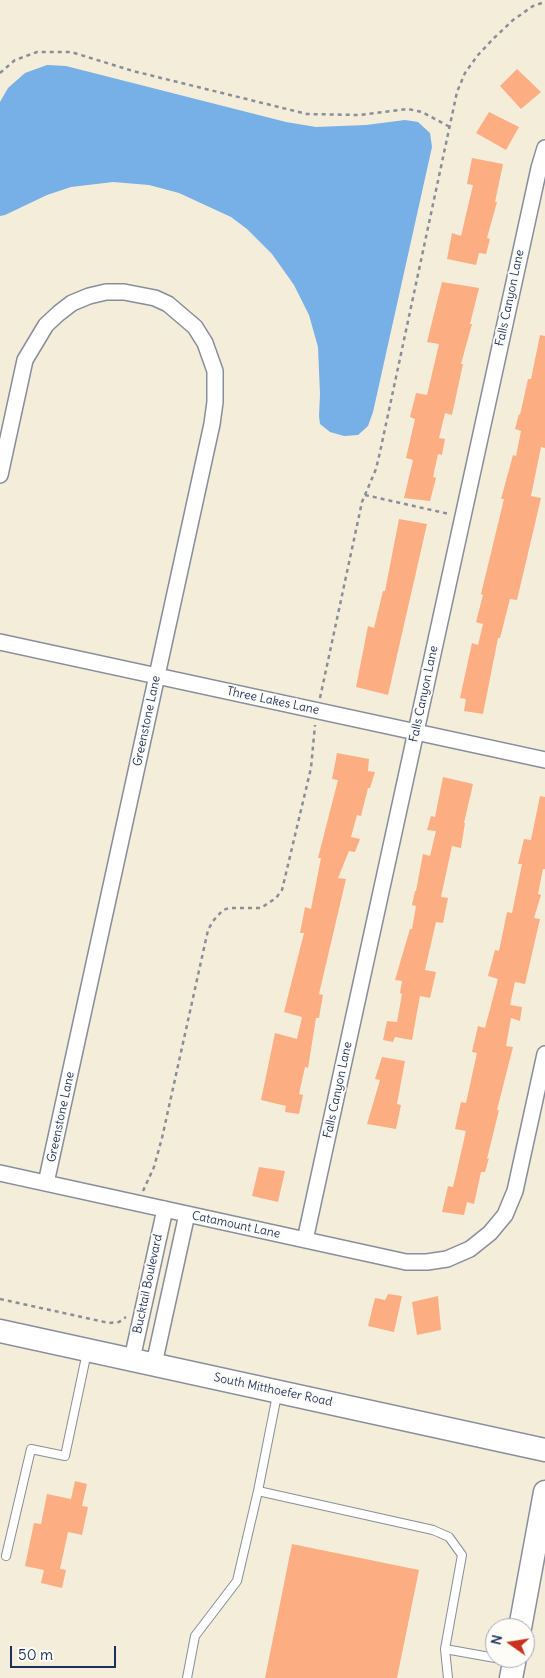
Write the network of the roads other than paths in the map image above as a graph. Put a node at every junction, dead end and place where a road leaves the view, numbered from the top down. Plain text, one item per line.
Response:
1 (545, 148) edge
2 (0, 475) edge
3 (0, 642) edge
4 (157, 676) junction
5 (416, 731) junction
6 (545, 760) edge
7 (545, 1054) edge
8 (0, 1173) edge
9 (46, 1183) junction
10 (164, 1209) junction
11 (187, 1214) junction
12 (305, 1240) junction
13 (0, 1331) edge
14 (87, 1350) junction
15 (132, 1359) junction
16 (154, 1364) junction
17 (278, 1391) junction
18 (545, 1450) edge
19 (258, 1491) junction
20 (545, 1492) edge
21 (6, 1556) dead end
22 (522, 1618) edge
23 (445, 1649) junction
24 (485, 1659) edge
25 (187, 1678) edge
26 (448, 1678) edge

1 - 5 street, Falls Canyon Lane
2 - 4 street, Greenstone Lane
3 - 4 street, Three Lakes Lane
4 - 5 street, Three Lakes Lane
4 - 9 street, Greenstone Lane
5 - 6 street, Three Lakes Lane
5 - 12 street, Falls Canyon Lane
7 - 12 street, Catamount Lane
8 - 9 street, Catamount Lane
9 - 10 street, Catamount Lane
10 - 11 street, Catamount Lane
10 - 15 street, Bucktail Boulevard
11 - 12 street, Catamount Lane
11 - 16 street, Bucktail Boulevard
13 - 14 main road, South Mitthoefer Road
14 - 15 main road, South Mitthoefer Road
14 - 21 lane
15 - 16 main road, South Mitthoefer Road
16 - 17 main road, South Mitthoefer Road
17 - 18 main road, South Mitthoefer Road
17 - 19 lane
19 - 23 lane
19 - 25 lane
20 - 22 main road
23 - 24 lane
23 - 26 lane

